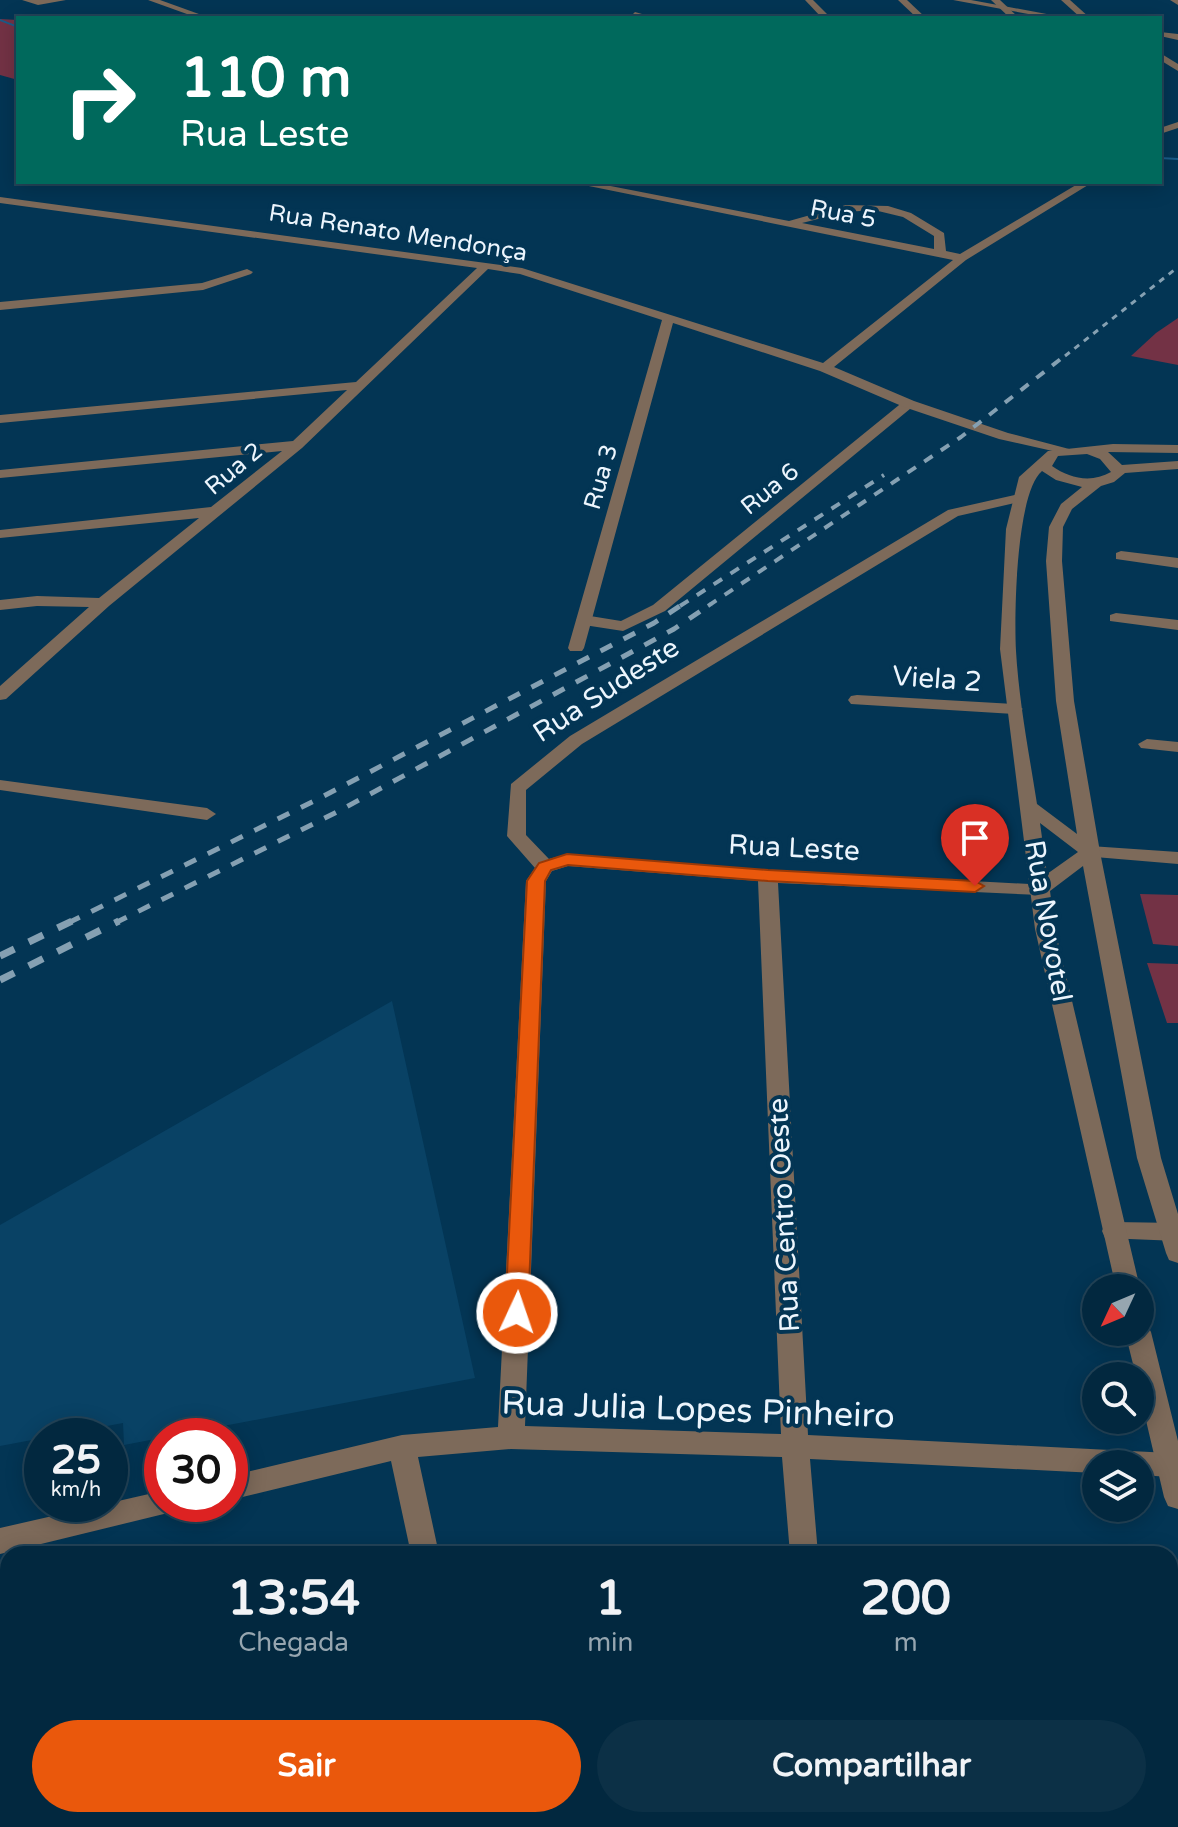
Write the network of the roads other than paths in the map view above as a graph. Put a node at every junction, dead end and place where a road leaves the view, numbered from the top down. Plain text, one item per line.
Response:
1 (26, 0) edge
2 (62, 0) edge
3 (152, 0) edge
4 (809, 0) edge
5 (902, 0) edge
6 (957, 0) edge
7 (995, 0) edge
8 (1065, 0) edge
9 (1002, 8) junction
10 (200, 16) edge
11 (825, 16) edge
12 (920, 16) edge
13 (1012, 16) edge
14 (1052, 16) edge
15 (1084, 16) edge
16 (584, 184) edge
17 (1085, 184) edge
18 (0, 200) edge
19 (790, 224) junction
20 (940, 253) junction
21 (962, 258) junction
22 (486, 265) junction
23 (247, 272) dead end
24 (0, 306) edge
25 (669, 317) junction
26 (825, 368) junction
27 (362, 385) junction
28 (909, 404) junction
29 (0, 419) edge
30 (1004, 436) junction
31 (297, 445) junction
32 (1178, 449) edge
33 (1066, 450) junction
34 (1087, 450) junction
35 (1046, 459) junction
36 (1178, 465) edge
37 (1119, 469) junction
38 (0, 474) edge
39 (1097, 482) junction
40 (1019, 498) junction
41 (219, 511) junction
42 (0, 534) edge
43 (1121, 556) dead end
44 (1178, 563) edge
45 (103, 603) junction
46 (0, 605) edge
47 (1116, 618) dead end
48 (584, 620) junction
49 (1178, 625) edge
50 (576, 648) dead end
51 (19, 677) junction
52 (0, 679) edge
53 (0, 695) edge
54 (857, 700) dead end
55 (1014, 709) junction
56 (1147, 744) dead end
57 (1178, 747) edge
58 (0, 785) edge
59 (1028, 806) junction
60 (207, 814) dead end
61 (1090, 852) junction
62 (1178, 858) edge
63 (545, 867) junction
64 (768, 876) junction
65 (1040, 889) junction
66 (1114, 1231) junction
67 (1176, 1239) edge
68 (1125, 1274) edge
69 (1141, 1346) edge
70 (511, 1437) junction
71 (795, 1446) junction
72 (402, 1447) junction
73 (1170, 1465) junction
74 (248, 1484) edge
75 (1178, 1497) edge
76 (144, 1507) edge
77 (0, 1541) edge
78 (423, 1546) edge
79 (803, 1546) edge

1 - 2 street
3 - 10 street
4 - 11 street
5 - 12 street
6 - 9 street
7 - 9 street
8 - 15 street
9 - 13 street
9 - 14 street
16 - 19 street, Rua 5
17 - 21 street
18 - 22 street, Rua Renato Mendonça
19 - 20 street, Rua 5
19 - 20 street
20 - 21 street, Rua 5
21 - 26 street
22 - 25 street, Rua Renato Mendonça
22 - 27 street, Rua 2
23 - 24 street
25 - 26 street, Rua Renato Mendonça
25 - 48 street, Rua 3
26 - 28 street, Rua Renato Mendonça
27 - 29 street
27 - 31 street, Rua 2
28 - 30 street, Rua Renato Mendonça
28 - 48 street, Rua 6
30 - 33 street, Rua Renato Mendonça
30 - 35 street, Rua Renato Mendonça
31 - 38 street
31 - 41 street, Rua 2
32 - 34 street
33 - 34 street
33 - 35 street
34 - 37 street
35 - 39 street, Rua Renato Mendonça
35 - 40 street, Rua Novotel
36 - 37 street
37 - 39 street, Rua Novotel
39 - 61 street, Rua Novotel
40 - 55 street, Rua Novotel
40 - 63 street, Rua Sudeste
41 - 42 street
41 - 45 street, Rua 2
43 - 44 street
45 - 46 street
45 - 51 street, Rua 2
47 - 49 street
48 - 50 street, Rua 3
51 - 52 street
51 - 53 street, Rua 2
54 - 55 street, Viela 2
55 - 59 street, Rua Novotel
56 - 57 street
58 - 60 street
59 - 61 street
59 - 65 street, Rua Novotel
61 - 62 street
61 - 65 street
61 - 67 street, Rua Novotel
63 - 64 street, Rua Leste
63 - 70 street
64 - 65 street, Rua Leste
64 - 71 street, Rua Centro Oeste
65 - 66 street, Rua Novotel
66 - 67 street
66 - 68 street, Rua Novotel
69 - 73 street
70 - 71 street, Rua Julia Lopes Pinheiro
70 - 72 street, Rua Julia Lopes Pinheiro
71 - 73 street, Rua Julia Lopes Pinheiro
71 - 79 street, Rua Centro Oeste
72 - 74 street, Rua Julia Lopes Pinheiro
72 - 78 street
73 - 75 street
76 - 77 street

